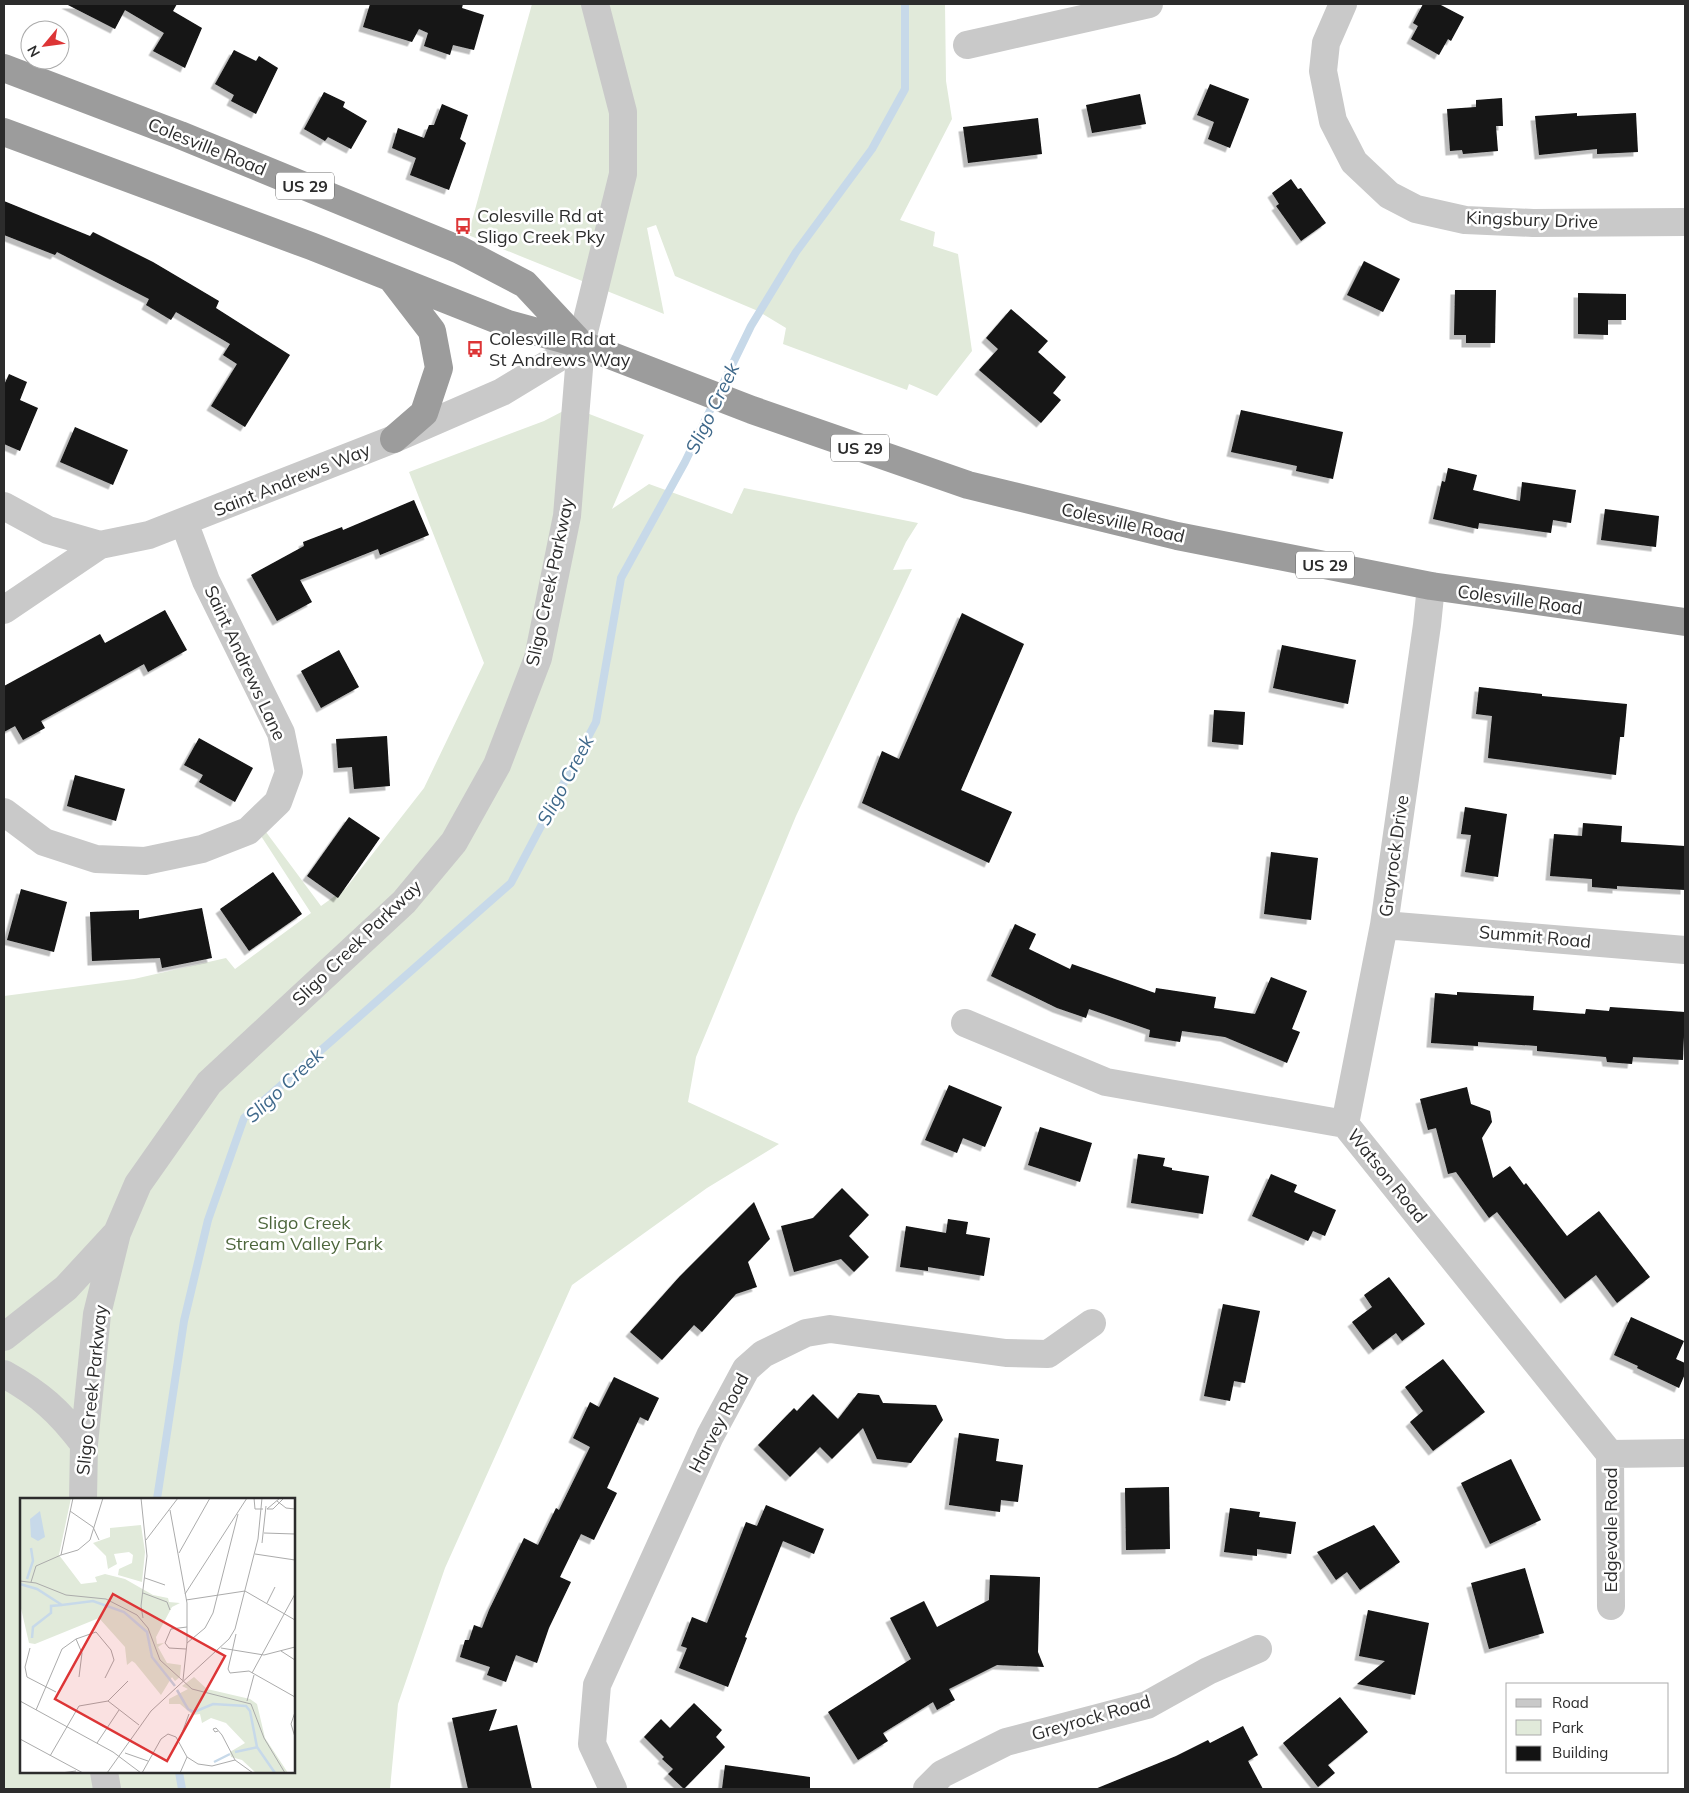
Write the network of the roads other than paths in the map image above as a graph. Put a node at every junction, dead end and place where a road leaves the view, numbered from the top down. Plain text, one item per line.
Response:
1 (595, 4) edge
2 (1149, 4) edge
3 (1343, 4) edge
4 (968, 44) dead end
5 (4, 68) edge
6 (4, 132) edge
7 (1685, 222) edge
8 (391, 278) junction
9 (581, 344) junction
10 (394, 439) junction
11 (4, 506) edge
12 (184, 522) junction
13 (100, 545) junction
14 (1431, 586) junction
15 (4, 610) edge
16 (1685, 622) edge
17 (4, 812) edge
18 (1384, 925) junction
19 (1685, 950) edge
20 (965, 1023) dead end
21 (1345, 1124) junction
22 (117, 1233) junction
23 (1092, 1323) dead end
24 (4, 1337) edge
25 (4, 1374) edge
26 (84, 1444) junction
27 (1685, 1453) edge
28 (1610, 1454) junction
29 (83, 1498) edge
30 (1611, 1606) dead end
31 (1258, 1649) dead end
32 (104, 1773) edge
33 (107, 1789) edge
34 (613, 1789) edge
35 (927, 1789) edge

1 - 9 street, Sligo Creek Parkway
2 - 4 street
3 - 7 street, Kingsbury Drive
5 - 9 highway, Colesville Road / US 29
6 - 8 highway, Colesville Road / US 29
8 - 9 highway, Colesville Road / US 29
8 - 10 highway
9 - 10 street, Saint Andrews Way
9 - 14 highway, Colesville Road / US 29
9 - 22 street, Sligo Creek Parkway
10 - 12 street, Saint Andrews Way
11 - 13 street
12 - 13 street, Saint Andrews Way
12 - 17 street, Saint Andrews Lane
13 - 15 street, Saint Andrews Way
14 - 16 highway, Colesville Road / US 29
14 - 18 street, Grayrock Drive
18 - 19 street, Summit Road
18 - 21 street, Grayrock Drive
20 - 21 street, Watson Road
21 - 28 street, Watson Road
22 - 24 street
22 - 26 street, Sligo Creek Parkway
23 - 34 street, Harvey Road
25 - 26 street
26 - 29 street, Sligo Creek Parkway
27 - 28 street
28 - 30 street, Edgevale Road
31 - 35 street, Greyrock Road
32 - 33 street

